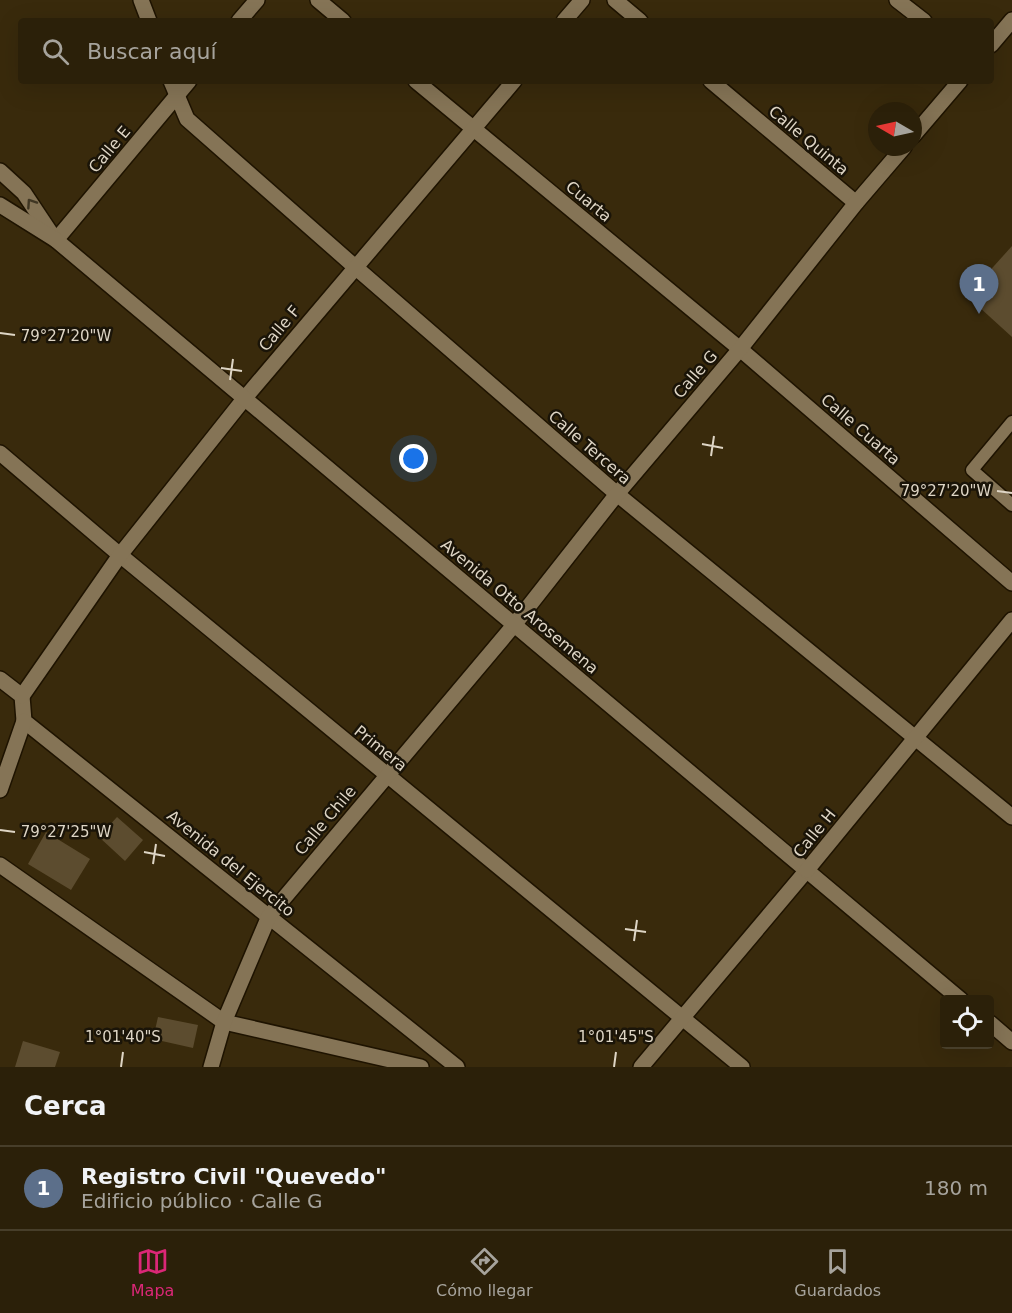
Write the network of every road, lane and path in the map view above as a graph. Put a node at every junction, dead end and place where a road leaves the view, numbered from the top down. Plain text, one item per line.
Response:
1 (141, 0) edge
2 (257, 0) edge
3 (318, 0) edge
4 (582, 0) edge
5 (615, 0) edge
6 (897, 0) edge
7 (148, 18) edge
8 (242, 18) edge
9 (340, 18) edge
10 (567, 18) edge
11 (636, 18) edge
12 (920, 18) edge
13 (1012, 20) edge
14 (994, 41) edge
15 (172, 84) edge
16 (187, 84) edge
17 (420, 84) edge
18 (512, 84) edge
19 (715, 84) edge
20 (957, 84) edge
21 (177, 96) junction
22 (922, 125) edge
23 (474, 129) junction
24 (896, 156) edge
25 (0, 171) edge
26 (856, 203) junction
27 (0, 205) edge
28 (56, 240) junction
29 (354, 266) junction
30 (740, 349) junction
31 (244, 399) junction
32 (1012, 422) edge
33 (0, 453) edge
34 (616, 494) junction
35 (1012, 505) edge
36 (120, 555) junction
37 (1012, 583) edge
38 (1012, 620) edge
39 (514, 625) junction
40 (0, 679) edge
41 (22, 696) junction
42 (24, 721) junction
43 (916, 737) junction
44 (386, 775) junction
45 (0, 790) edge
46 (1012, 817) edge
47 (0, 865) edge
48 (807, 870) junction
49 (269, 916) junction
50 (956, 995) edge
51 (683, 1018) junction
52 (224, 1022) junction
53 (994, 1026) edge
54 (1012, 1042) edge
55 (211, 1067) edge
56 (421, 1067) edge
57 (457, 1067) edge
58 (641, 1067) edge
59 (742, 1067) edge

1 - 7 street
2 - 8 street
3 - 9 street
4 - 10 street
5 - 11 street
6 - 12 street
13 - 14 street
15 - 21 street, Calle Tercera
16 - 21 street, Calle E
17 - 23 street, Cuarta
18 - 23 street, Calle F
19 - 26 street, Calle Quinta
20 - 22 street
21 - 28 street, Calle E
21 - 29 street, Calle Tercera
23 - 29 street, Calle F
23 - 30 street, Cuarta
24 - 26 street, Calle G
28 -> 25 street, Avenida Otto Arosemena
26 - 30 street, Calle G
27 - 28 street, Avenida Otto Arosemena
28 - 31 street, Avenida Otto Arosemena
29 - 31 street, Calle F
29 - 34 street, Calle Tercera
30 - 34 street, Calle G
30 - 37 street, Calle Cuarta
31 - 36 street, Calle F
31 - 39 street, Avenida Otto Arosemena
32 - 35 lane
33 - 36 street, Primera
34 - 39 street, Calle G
34 - 43 street, Calle Tercera
36 - 41 street, Calle F
36 - 44 street, Primera
38 - 43 street, Calle H
39 - 44 street, Calle Chile
39 - 48 street, Avenida Otto Arosemena
40 - 41 street
41 - 42 street
42 - 45 street
42 - 49 street, Avenida del Ejercito
43 - 46 street, Calle Tercera
43 - 48 street, Calle H
44 - 49 street, Calle Chile
44 - 51 street, Primera
47 - 52 street
48 - 50 street, Avenida Otto Arosemena
48 - 51 street, Calle H
49 - 52 street, Calle Chile
49 - 57 street, Avenida del Ejercito
51 - 58 street, Calle H
51 - 59 street, Primera
52 - 55 street, Calle Chile
52 - 56 street
53 - 54 street

